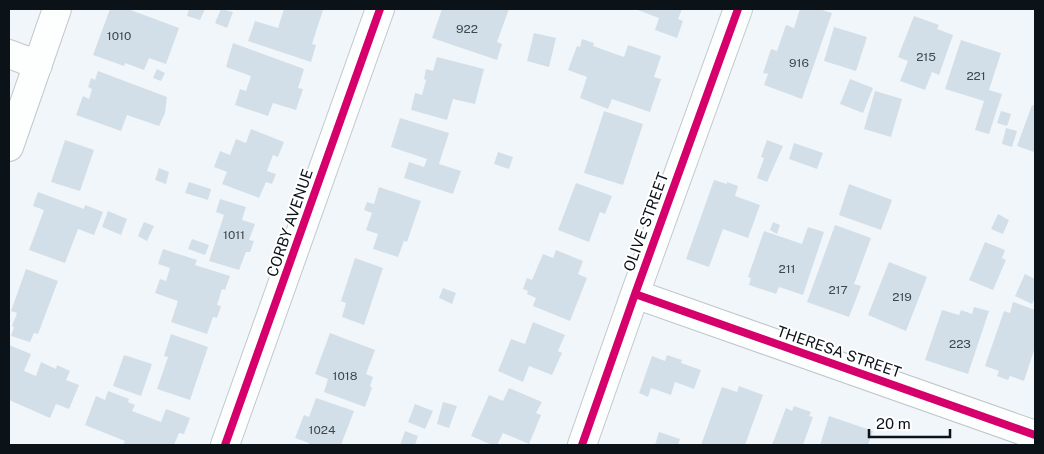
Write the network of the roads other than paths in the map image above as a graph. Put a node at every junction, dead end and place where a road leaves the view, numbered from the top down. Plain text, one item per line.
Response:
1 (57, 9) edge
2 (380, 9) edge
3 (738, 9) edge
4 (9, 54) edge
5 (38, 65) junction
6 (9, 147) edge
7 (634, 294) junction
8 (1035, 435) edge
9 (225, 445) edge
10 (582, 445) edge

1 - 5 street
2 - 9 street, CORBY AVENUE
3 - 7 street, OLIVE STREET
4 - 5 street
5 - 6 street
7 - 8 street, THERESA STREET
7 - 10 street, OLIVE STREET

